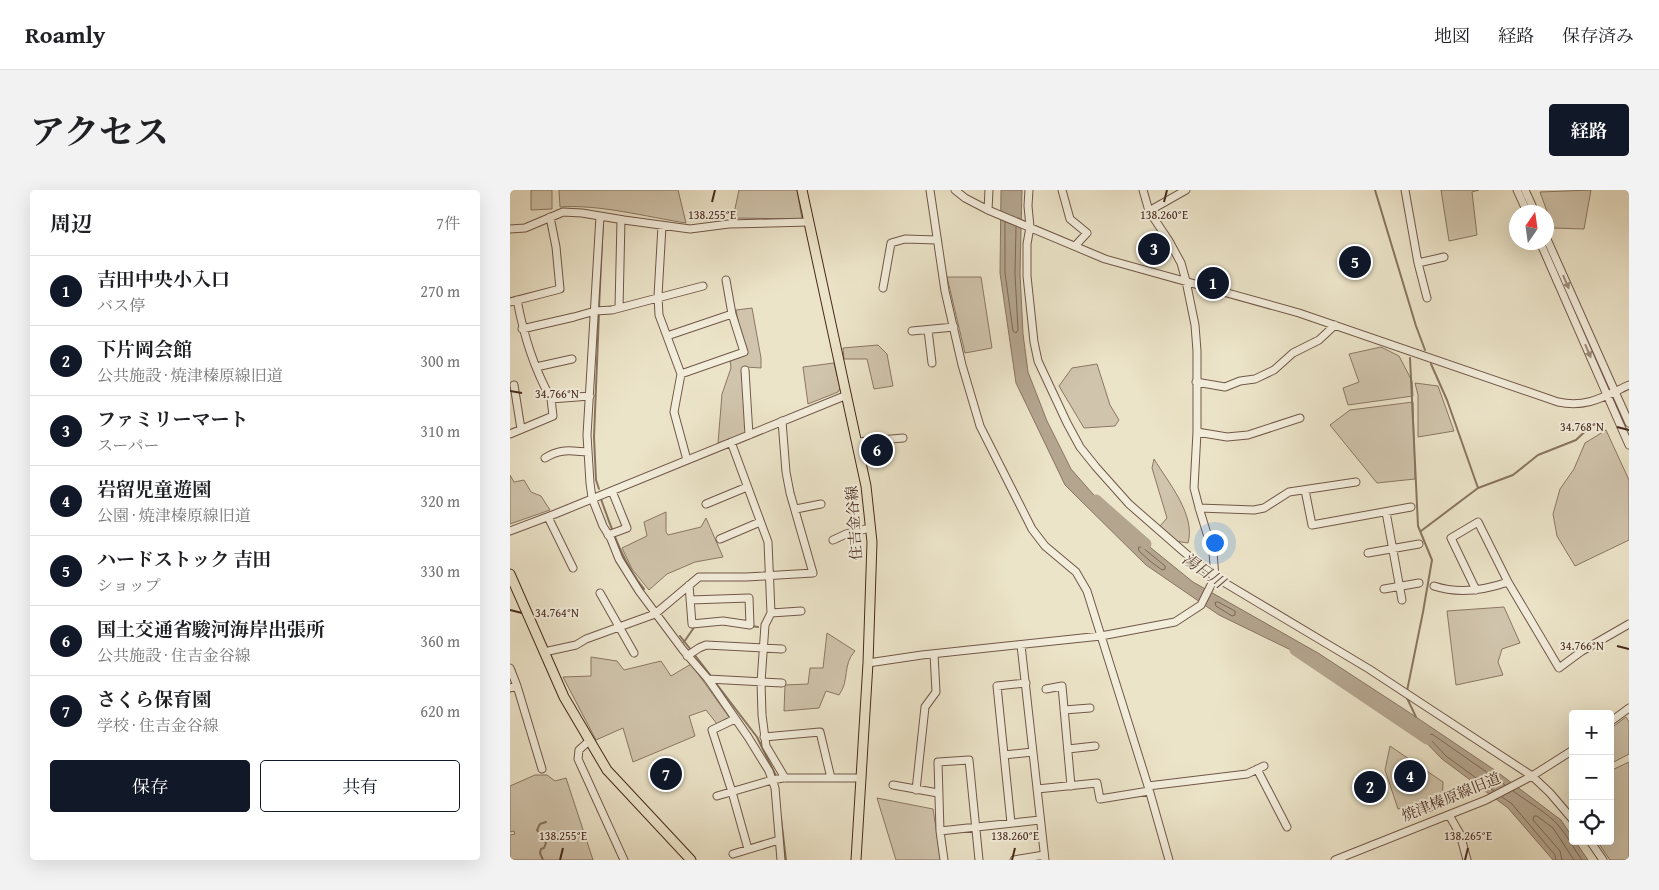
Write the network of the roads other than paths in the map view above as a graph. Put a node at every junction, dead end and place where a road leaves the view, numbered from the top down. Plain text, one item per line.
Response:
1 (802, 190) edge
2 (930, 190) edge
3 (955, 190) edge
4 (989, 190) edge
5 (1029, 190) edge
6 (1062, 190) edge
7 (1144, 190) edge
8 (1186, 190) edge
9 (1405, 190) edge
10 (1517, 190) edge
11 (1526, 190) edge
12 (1524, 205) edge
13 (1533, 205) edge
14 (990, 211) junction
15 (1149, 211) junction
16 (600, 216) junction
17 (550, 217) junction
18 (621, 220) junction
19 (809, 222) junction
20 (662, 226) junction
21 (1030, 227) junction
22 (510, 229) edge
23 (937, 240) junction
24 (1075, 246) junction
25 (1544, 250) edge
26 (1552, 250) edge
27 (1444, 257) dead end
28 (1418, 263) junction
29 (726, 280) dead end
30 (1186, 281) junction
31 (703, 286) dead end
32 (883, 288) dead end
33 (658, 298) junction
34 (1427, 298) dead end
35 (514, 301) edge
36 (619, 308) junction
37 (598, 311) junction
38 (732, 314) junction
39 (1336, 325) junction
40 (954, 327) junction
41 (522, 329) junction
42 (928, 330) junction
43 (912, 331) dead end
44 (667, 336) junction
45 (572, 359) dead end
46 (932, 364) dead end
47 (536, 367) junction
48 (745, 370) dead end
49 (681, 374) junction
50 (1196, 382) junction
51 (514, 385) dead end
52 (1629, 385) edge
53 (1615, 392) junction
54 (847, 395) junction
55 (1607, 395) junction
56 (590, 396) junction
57 (551, 399) junction
58 (513, 400) edge
59 (1300, 418) dead end
60 (782, 421) junction
61 (1629, 423) edge
62 (521, 429) junction
63 (1197, 432) junction
64 (510, 434) edge
65 (749, 435) junction
66 (903, 438) dead end
67 (731, 442) junction
68 (856, 442) junction
69 (1629, 445) edge
70 (588, 452) junction
71 (545, 458) dead end
72 (687, 460) junction
73 (1356, 482) dead end
74 (748, 487) junction
75 (612, 490) junction
76 (1305, 490) junction
77 (592, 498) junction
78 (706, 504) dead end
79 (821, 504) dead end
80 (1411, 507) dead end
81 (1199, 508) junction
82 (796, 509) junction
83 (1386, 512) junction
84 (548, 517) junction
85 (760, 522) junction
86 (870, 528) junction
87 (510, 531) edge
88 (610, 534) junction
89 (720, 538) dead end
90 (833, 540) dead end
91 (1419, 544) dead end
92 (1393, 549) junction
93 (1368, 553) dead end
94 (573, 568) dead end
95 (510, 574) edge
96 (769, 576) junction
97 (1215, 577) junction
98 (1508, 582) junction
99 (1419, 583) dead end
100 (689, 585) junction
101 (1400, 586) junction
102 (1434, 586) dead end
103 (1384, 589) dead end
104 (1476, 590) junction
105 (600, 594) dead end
106 (690, 600) junction
107 (1402, 600) dead end
108 (801, 611) dead end
109 (771, 613) junction
110 (655, 614) junction
111 (1629, 624) edge
112 (618, 627) junction
113 (1101, 636) junction
114 (1021, 645) junction
115 (764, 648) junction
116 (782, 649) dead end
117 (544, 652) junction
118 (634, 652) dead end
119 (934, 654) junction
120 (688, 655) junction
121 (868, 663) junction
122 (510, 668) edge
123 (708, 679) junction
124 (761, 682) junction
125 (782, 683) dead end
126 (1026, 683) junction
127 (513, 687) edge
128 (1046, 689) dead end
129 (1090, 708) dead end
130 (1629, 708) edge
131 (1064, 710) junction
132 (735, 718) junction
133 (1614, 719) edge
134 (764, 736) junction
135 (589, 741) junction
136 (1095, 746) dead end
137 (1068, 749) junction
138 (1033, 752) junction
139 (1569, 753) edge
140 (1004, 755) junction
141 (542, 769) dead end
142 (1530, 777) junction
143 (784, 778) junction
144 (831, 778) junction
145 (861, 778) junction
146 (773, 779) junction
147 (893, 785) dead end
148 (1071, 786) junction
149 (1037, 789) junction
150 (1149, 789) junction
151 (916, 790) junction
152 (732, 792) junction
153 (938, 793) junction
154 (717, 796) dead end
155 (1448, 815) junction
156 (1569, 815) edge
157 (1040, 820) junction
158 (1011, 823) junction
159 (976, 827) junction
160 (1287, 827) dead end
161 (940, 832) junction
162 (779, 840) junction
163 (1593, 845) edge
164 (748, 849) junction
165 (733, 854) dead end
166 (1044, 858) edge
167 (624, 860) edge
168 (691, 860) edge
169 (781, 860) edge
170 (856, 860) edge
171 (944, 860) edge
172 (979, 860) edge
173 (1014, 860) edge
174 (1169, 860) edge
175 (1335, 860) edge
176 (1467, 860) edge
177 (1602, 860) edge

1 - 19 main road, 住吉金谷線
2 - 23 street
3 - 14 street
4 - 14 street
5 - 21 street
6 - 24 street
7 - 15 street
8 - 15 street
9 - 28 street
10 - 12 street
11 - 13 street
14 - 21 street
15 - 30 street
16 - 17 street
16 - 18 street
16 - 37 street
17 - 22 street
17 - 35 street
18 - 20 street
18 - 36 street
19 - 20 street
19 - 54 main road, 住吉金谷線
20 - 33 street
21 - 24 street
21 - 97 street
23 - 32 street
23 - 40 street
24 - 30 street
25 -> 55 street
26 -> 53 street
27 - 28 street
28 - 34 street
29 - 38 street
30 - 39 street
30 - 50 street
31 - 33 street
33 - 36 street
33 - 44 street
35 - 41 street
36 - 37 street
37 - 41 street
37 - 56 street
38 - 44 street
38 - 49 street
39 - 50 street
39 - 55 street
40 - 42 street
40 - 113 street
41 - 47 street
42 - 43 street
42 - 46 street
44 - 49 street
45 - 47 street
47 - 57 street
48 - 65 street
49 - 72 street
50 - 63 street
51 - 58 street
52 - 53 street
53 - 55 street
53 - 61 street
54 - 60 street
54 - 68 main road, 住吉金谷線
55 - 69 street
56 - 57 street
56 - 70 street
57 - 62 street
58 - 62 street
59 - 63 street
60 - 65 street
60 - 82 street
62 - 64 street
63 - 81 street
65 - 67 street
66 - 68 street
67 - 72 street
67 - 74 street
68 - 86 main road, 住吉金谷線
70 - 71 street
70 - 77 street
72 - 75 street
73 - 76 street
74 - 78 street
74 - 85 street
75 - 77 street
75 - 88 street
76 - 81 street
76 - 83 street
77 - 84 street
77 - 88 street
79 - 82 street
80 - 83 street
81 - 97 street
82 - 96 street
83 - 92 street
84 - 87 street
84 - 94 street
85 - 89 street
85 - 96 street
86 - 90 street
86 - 121 main road, 住吉金谷線
88 - 110 street
91 - 92 street
92 - 93 street
92 - 101 street
95 - 117 main road
96 - 100 street
96 - 109 street
97 - 113 street
97 - 142 street
98 - 104 street
98 - 104 street
98 - 111 street
99 - 101 street
100 - 106 street
100 - 110 street
101 - 103 street
101 - 107 street
102 - 104 street
105 - 112 street
106 - 106 street
108 - 109 street
109 - 115 street
110 - 112 street
110 - 120 street
112 - 117 street
112 - 118 street
113 - 114 street
113 - 150 street
114 - 119 street
114 - 126 street
115 - 116 street
115 - 120 street
115 - 124 street
117 - 135 main road
119 - 121 street
119 - 151 street
120 - 123 street
121 - 145 main road, 住吉金谷線
122 - 127 street
123 - 124 street
123 - 132 street
124 - 125 street
124 - 134 street
126 - 138 street
126 - 140 street
127 - 141 street
128 - 131 street
129 - 131 street
130 - 133 street
131 - 137 street
132 - 146 street
132 - 152 street
134 - 143 street
134 - 144 street
135 - 167 street
135 - 168 main road
136 - 137 street
137 - 148 street
138 - 140 street
138 - 149 street
139 - 142 street, 焼津榛原線旧道
140 - 158 street
142 - 155 street, 焼津榛原線旧道
142 - 156 street
143 - 144 street
143 - 146 street
144 - 145 street
145 - 170 main road, 住吉金谷線
146 - 152 street
146 - 162 street
147 - 151 street
148 - 149 street
148 - 150 street
149 - 157 street
150 - 160 street
150 - 174 street
151 - 153 street
152 - 154 street
152 - 164 street
153 - 159 street
153 - 161 street
155 - 175 street, 焼津榛原線旧道
155 - 176 street
157 - 158 street
157 - 166 street
158 - 159 street
159 - 161 street
159 - 172 street
161 - 171 street
162 - 164 street
162 - 169 street
163 - 177 street
164 - 165 street
166 - 173 street

